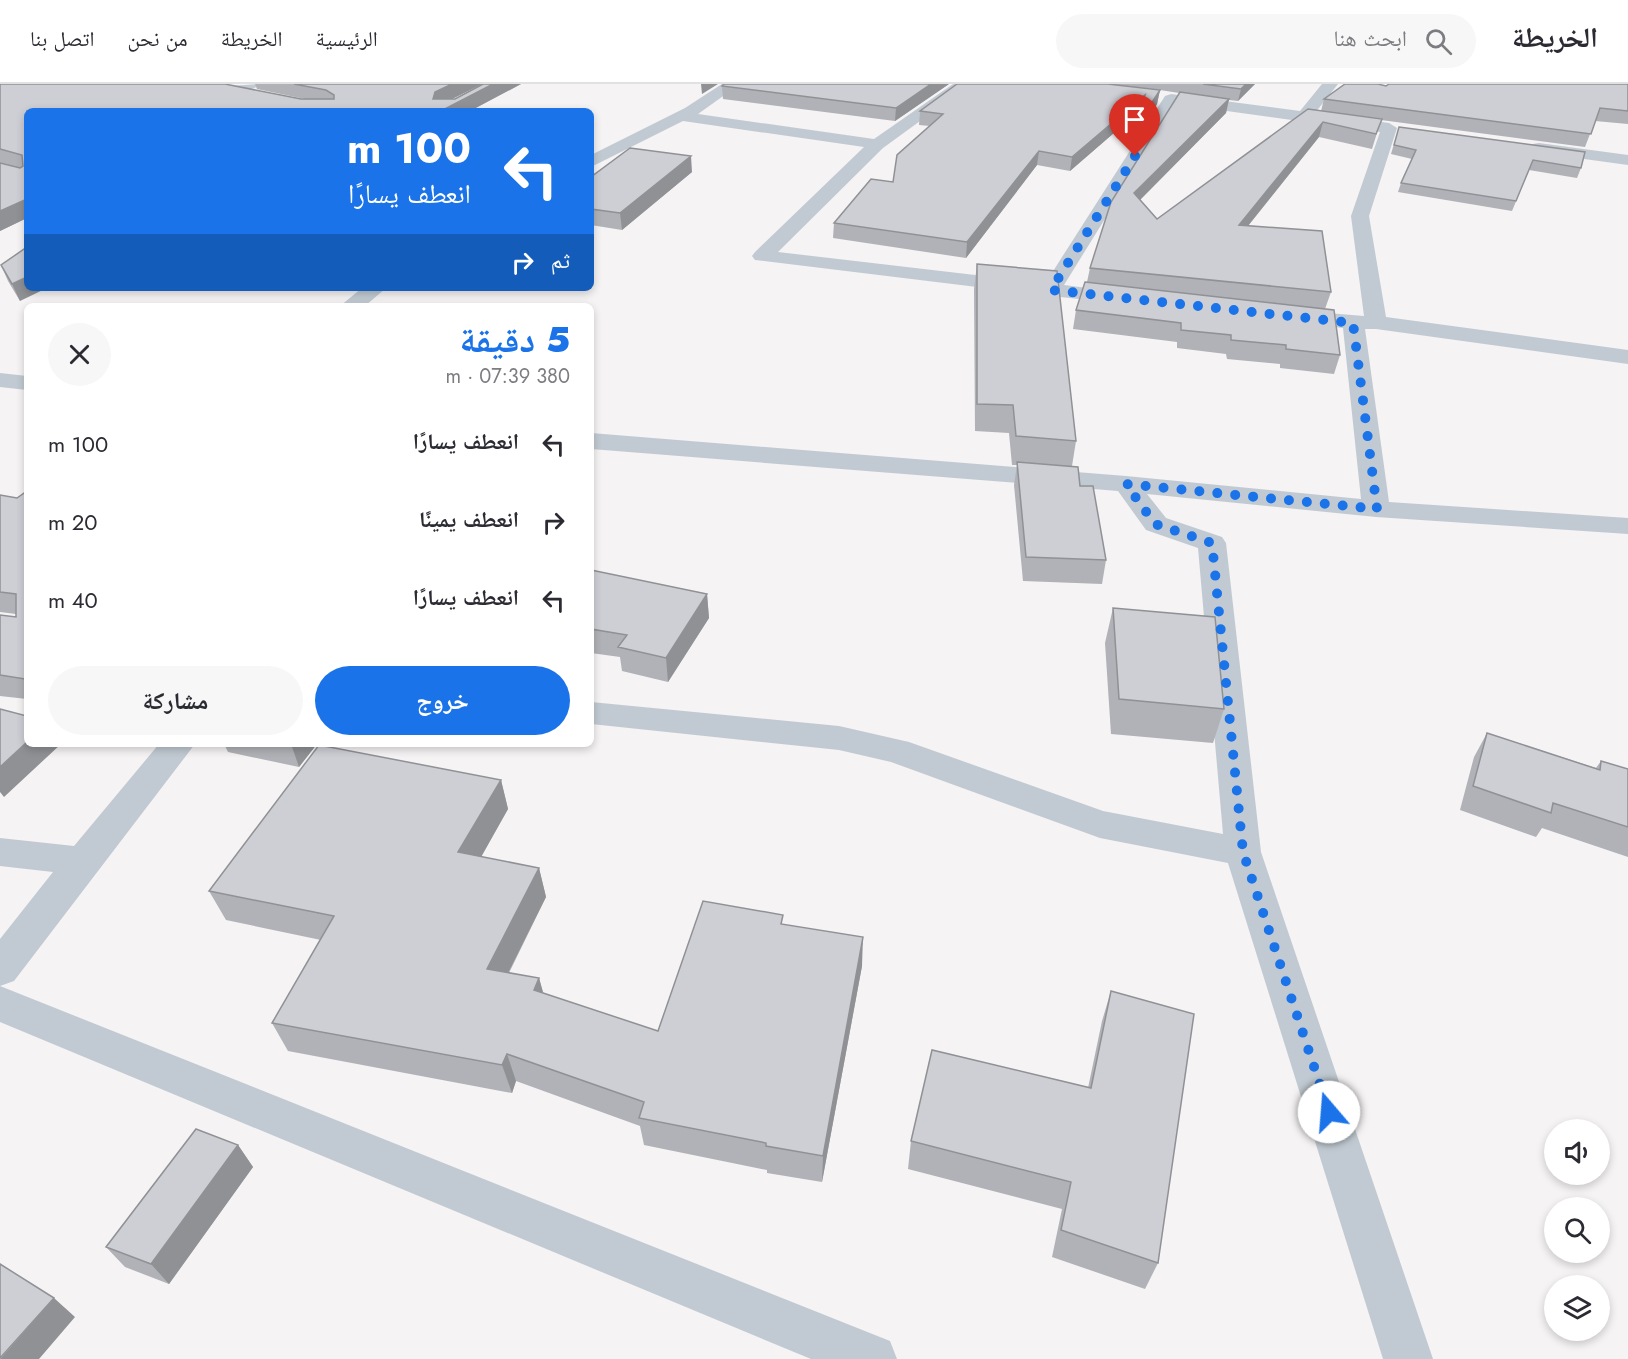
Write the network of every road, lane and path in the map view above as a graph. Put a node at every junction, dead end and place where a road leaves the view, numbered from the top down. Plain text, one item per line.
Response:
1 (198, 84) edge
2 (252, 84) edge
3 (732, 84) edge
4 (963, 84) edge
5 (1330, 84) edge
6 (230, 92) junction
7 (262, 98) edge
8 (1306, 115) junction
9 (680, 116) junction
10 (1389, 128) junction
11 (1411, 131) edge
12 (876, 144) junction
13 (1525, 146) edge
14 (594, 160) edge
15 (1628, 160) edge
16 (1051, 290) junction
17 (372, 291) edge
18 (1144, 300) edge
19 (355, 303) edge
20 (1272, 314) edge
21 (1376, 322) junction
22 (1353, 323) junction
23 (1628, 357) edge
24 (0, 380) edge
25 (24, 383) edge
26 (594, 441) edge
27 (1126, 484) junction
28 (1377, 509) junction
29 (1628, 526) edge
30 (594, 712) edge
31 (176, 747) edge
32 (0, 852) edge
33 (1243, 852) junction
34 (83, 861) junction
35 (0, 969) edge
36 (0, 1004) edge
37 (873, 1359) edge
38 (1408, 1359) edge

1 - 6 street
2 - 6 street
3 - 9 street
4 - 12 street
5 - 8 street
6 - 7 street
8 - 10 street
8 - 16 street
9 - 12 street
9 - 14 street
10 - 11 street
10 - 21 street
12 - 16 street
13 - 15 street
16 - 18 street
17 - 19 street
20 - 22 street
21 - 22 street
21 - 23 street
22 - 28 street
24 - 25 street
26 - 27 street
27 - 28 street
27 - 33 street
28 - 29 street
30 - 33 street
31 - 34 street
32 - 34 street
33 - 38 street
34 - 35 street
36 - 37 street

